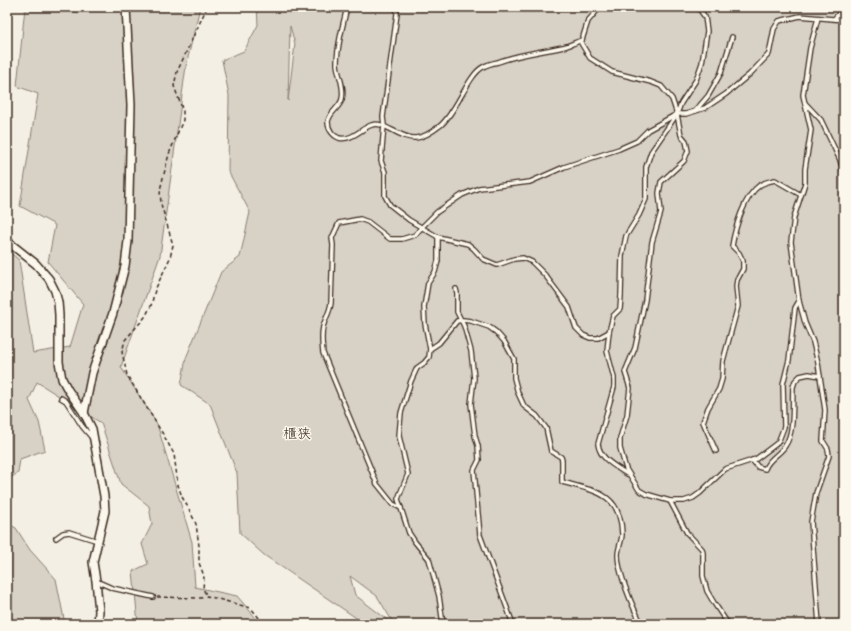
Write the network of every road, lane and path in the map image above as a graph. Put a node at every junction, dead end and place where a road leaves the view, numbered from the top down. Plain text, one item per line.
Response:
1 (126, 7) edge
2 (207, 7) edge
3 (347, 7) edge
4 (396, 7) edge
5 (600, 7) edge
6 (695, 7) edge
7 (700, 8) edge
8 (844, 8) edge
9 (818, 18) junction
10 (834, 19) junction
11 (844, 20) edge
12 (732, 37) dead end
13 (582, 40) junction
14 (805, 102) junction
15 (695, 111) junction
16 (677, 114) junction
17 (384, 127) junction
18 (844, 173) edge
19 (801, 195) junction
20 (422, 227) junction
21 (438, 237) junction
22 (7, 241) edge
23 (456, 289) dead end
24 (799, 301) junction
25 (460, 321) junction
26 (609, 332) junction
27 (430, 349) junction
28 (820, 376) junction
29 (61, 398) dead end
30 (84, 413) junction
31 (94, 440) junction
32 (716, 451) dead end
33 (752, 460) junction
34 (630, 475) junction
35 (670, 501) junction
36 (401, 508) junction
37 (56, 538) dead end
38 (98, 540) junction
39 (96, 581) junction
40 (207, 596) junction
41 (153, 597) joint
42 (98, 624) edge
43 (266, 624) edge
44 (443, 624) edge
45 (513, 624) edge
46 (642, 624) edge
47 (728, 624) edge
48 (819, 624) edge

1 - 30 street
2 - 40 path
3 - 17 lane
4 - 17 lane
5 - 13 lane
6 - 7 lane
7 - 16 lane
8 - 10 lane
9 - 10 lane
9 - 14 lane
9 - 15 lane
10 - 11 lane
12 - 15 lane
13 - 16 lane
13 - 17 lane
14 - 18 lane
14 - 19 lane
15 - 16 lane
16 - 20 lane
16 - 26 lane
16 - 34 lane
17 - 20 lane
19 - 24 lane
19 - 32 lane
20 - 21 lane
20 - 36 lane
21 - 26 lane
21 - 27 lane
22 - 30 street
23 - 25 lane
24 - 28 lane
24 - 33 lane
25 - 27 lane
25 - 45 lane
25 - 46 lane
26 - 34 lane
27 - 36 lane
28 - 33 lane
28 - 48 lane
29 - 31 lane
30 - 31 street
31 - 38 street
33 - 35 lane
34 - 35 lane
35 - 47 lane
36 - 44 lane
37 - 38 lane
38 - 39 street
39 - 41 lane
39 - 42 street
40 - 41 path
40 - 43 path

